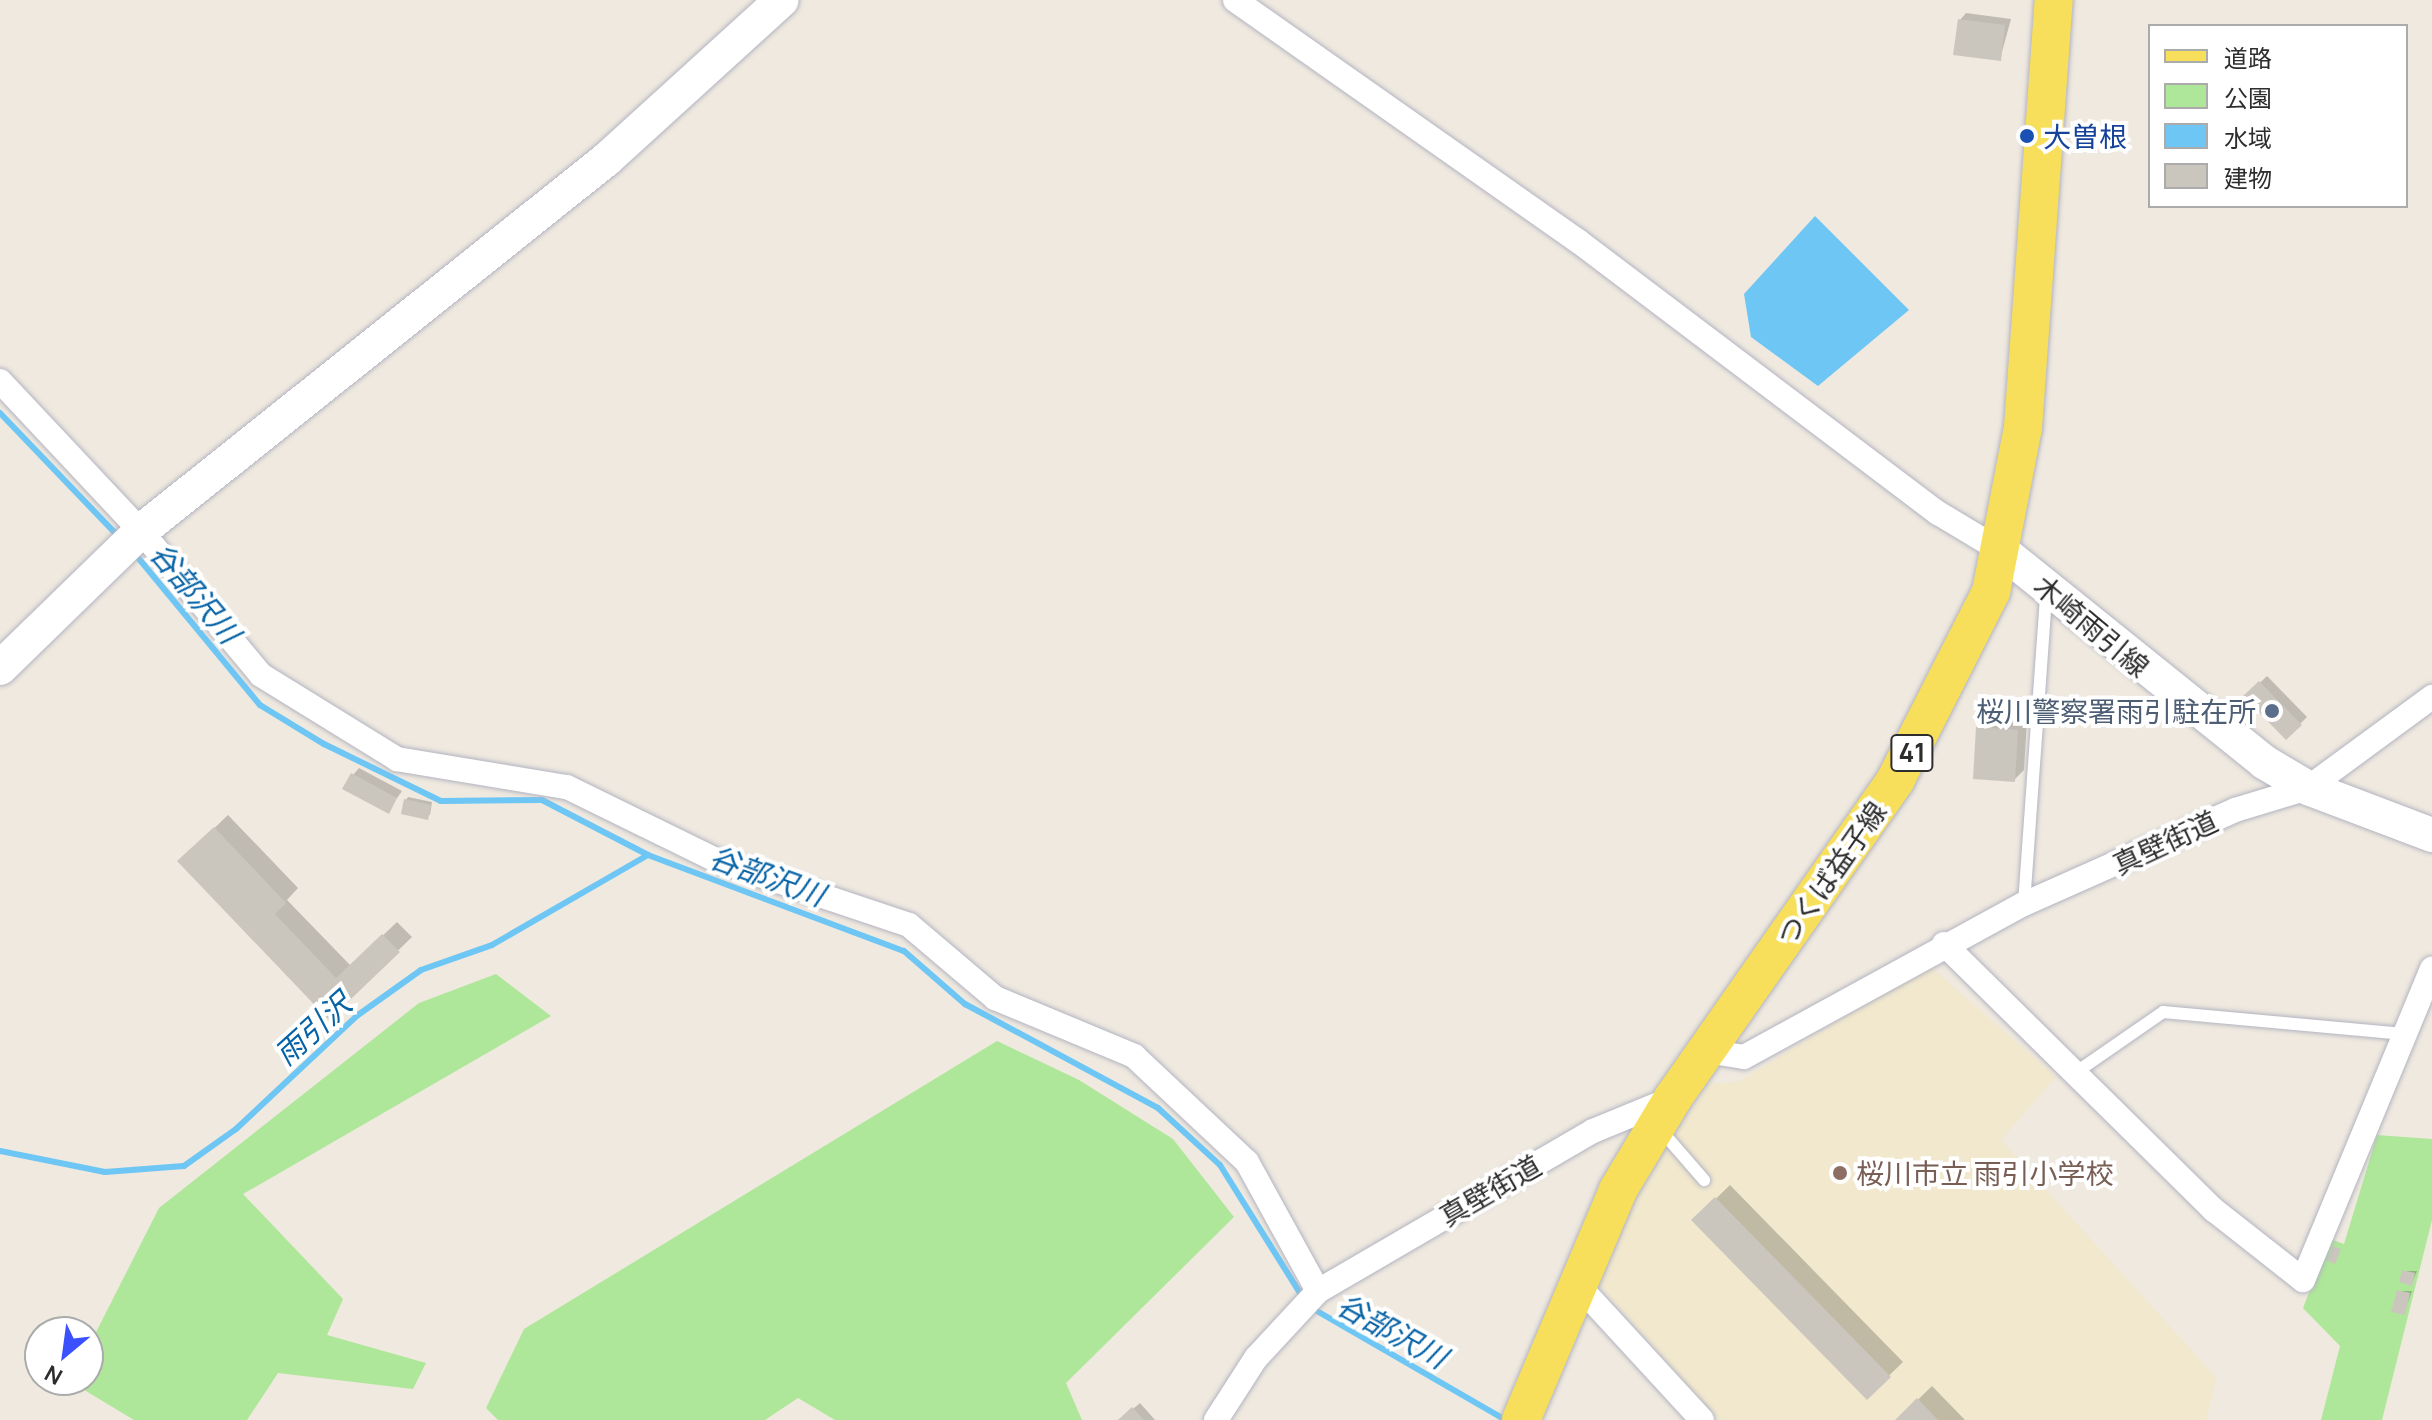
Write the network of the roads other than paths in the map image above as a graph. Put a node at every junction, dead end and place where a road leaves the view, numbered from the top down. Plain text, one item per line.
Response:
1 (782, 0) edge
2 (1235, 0) edge
3 (2054, 0) edge
4 (0, 381) edge
5 (141, 531) junction
6 (2003, 552) junction
7 (2046, 588) junction
8 (0, 668) edge
9 (2432, 697) edge
10 (2308, 788) junction
11 (2432, 835) edge
12 (2024, 904) junction
13 (1944, 944) junction
14 (2432, 969) edge
15 (2407, 1034) junction
16 (1706, 1051) junction
17 (2075, 1073) junction
18 (1665, 1112) junction
19 (1704, 1180) dead end
20 (1576, 1283) junction
21 (1310, 1299) junction
22 (1216, 1420) edge
23 (1521, 1420) edge
24 (1702, 1420) edge

1 - 5 street
2 - 6 street
3 - 6 main road, つくば益子線 / 41
4 - 5 street
5 - 8 street
5 - 21 street
6 - 7 street, 木崎雨引線
6 - 16 main road, つくば益子線 / 41
7 - 10 street, 木崎雨引線
7 - 12 lane
9 - 10 street, 真壁街道
10 - 11 street, 木崎雨引線
10 - 12 street, 真壁街道
12 - 13 street, 真壁街道
13 - 16 street
13 - 17 street
14 - 15 street
15 - 17 lane
15 - 17 street
16 - 18 main road, つくば益子線 / 41
18 - 19 lane
18 - 20 main road, つくば益子線 / 41
18 - 21 street, 真壁街道
20 - 23 main road, つくば益子線 / 41
20 - 24 street
21 - 22 street, 真壁街道

